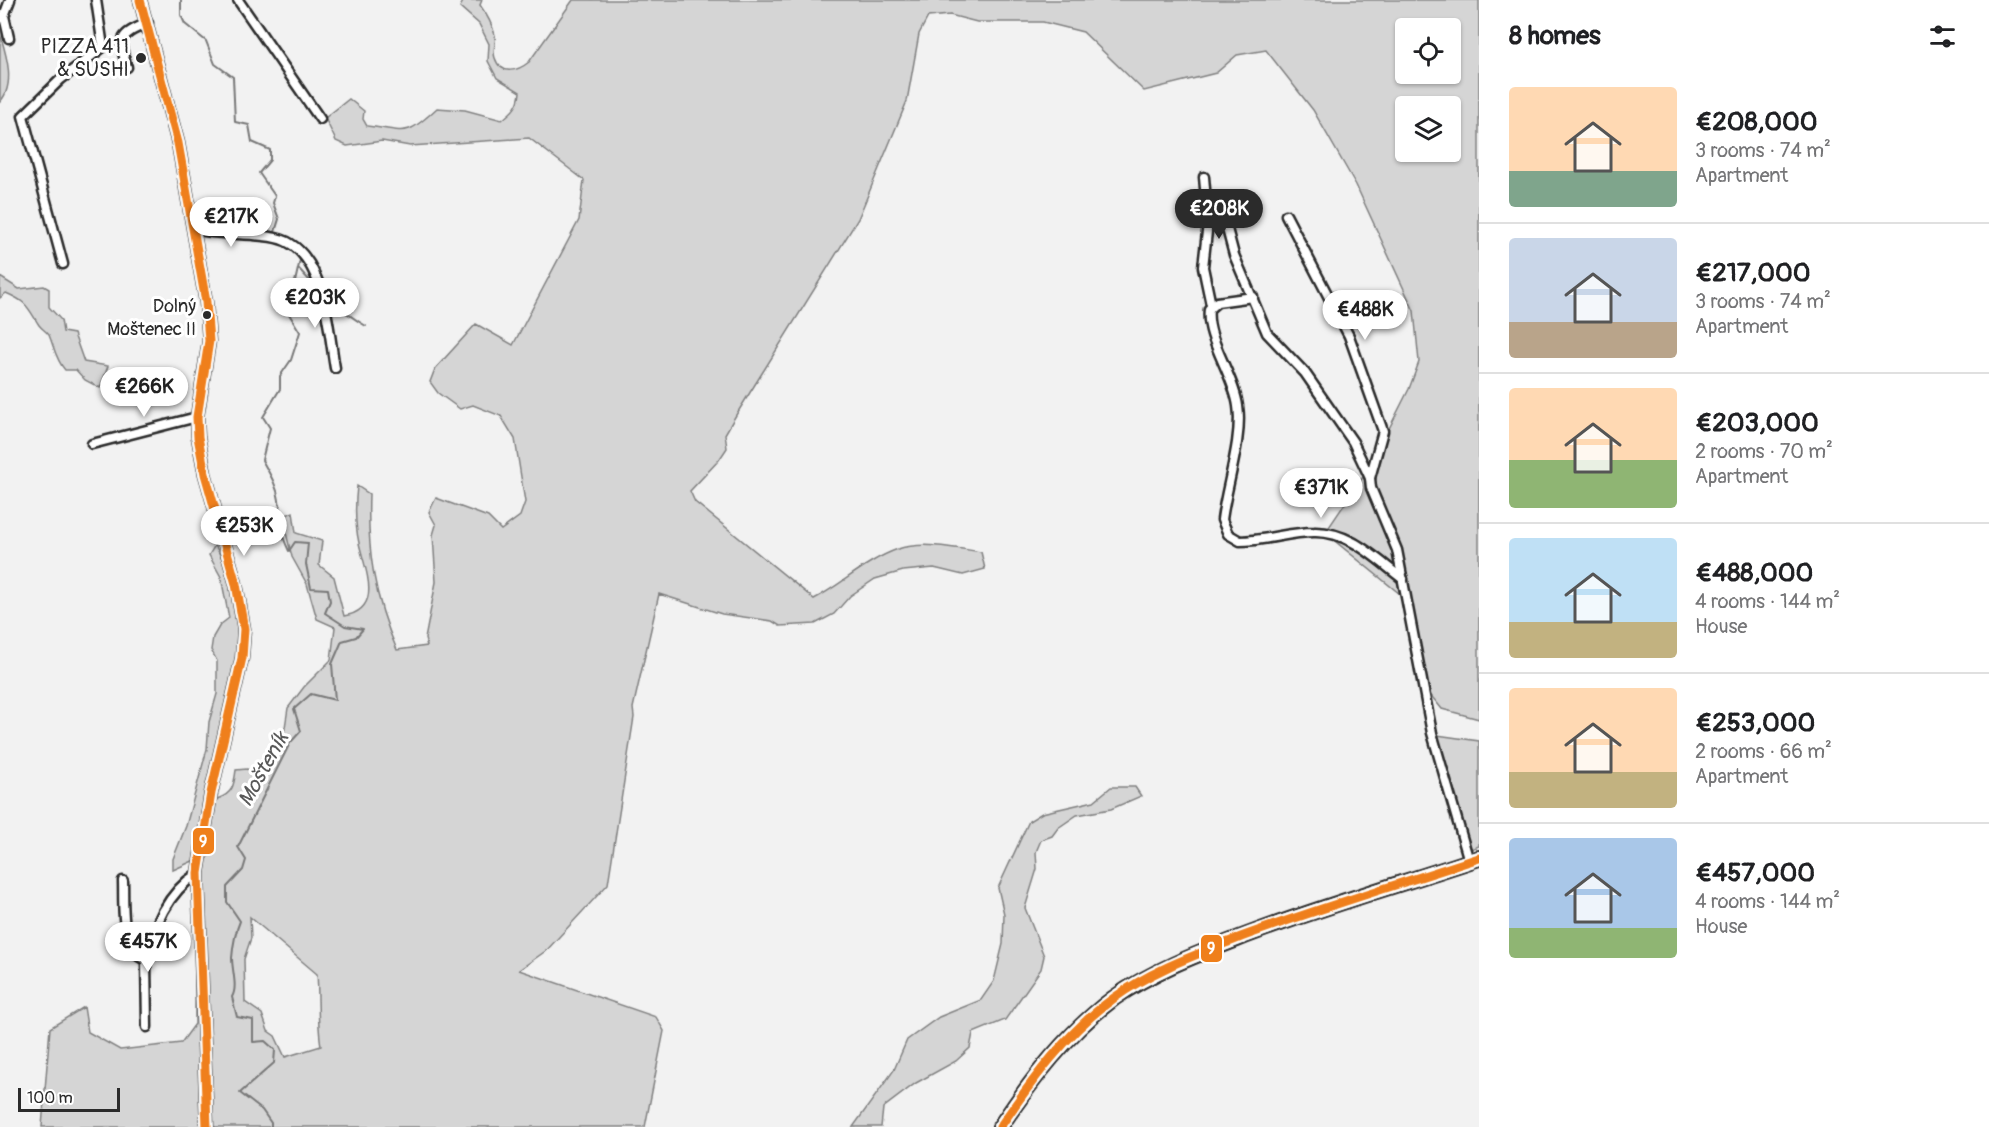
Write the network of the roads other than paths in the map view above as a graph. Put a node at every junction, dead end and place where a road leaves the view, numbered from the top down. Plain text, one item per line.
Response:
1 (10, 0) edge
2 (96, 0) edge
3 (140, 0) edge
4 (238, 0) edge
5 (148, 23) junction
6 (9, 38) dead end
7 (127, 67) dead end
8 (320, 119) dead end
9 (1204, 177) dead end
10 (1286, 215) dead end
11 (1226, 225) dead end
12 (194, 229) junction
13 (63, 264) dead end
14 (1253, 297) junction
15 (1211, 305) junction
16 (335, 369) dead end
17 (197, 417) junction
18 (92, 444) dead end
19 (1370, 478) junction
20 (1403, 579) junction
21 (1474, 859) edge
22 (198, 873) junction
23 (123, 881) dead end
24 (146, 960) junction
25 (147, 1027) dead end
26 (207, 1127) edge
27 (1000, 1127) edge

1 - 6 street
2 - 13 street
3 - 5 street
4 - 8 street
5 - 7 street
5 - 12 street
9 - 15 street
10 - 19 street
11 - 14 street
12 - 16 street
12 - 17 street
14 - 15 street
14 - 19 street
15 - 20 street
17 - 18 street
17 - 22 street
19 - 20 street
20 - 21 street
21 - 27 main road
22 - 24 street
22 - 26 street
23 - 24 street
24 - 25 street

